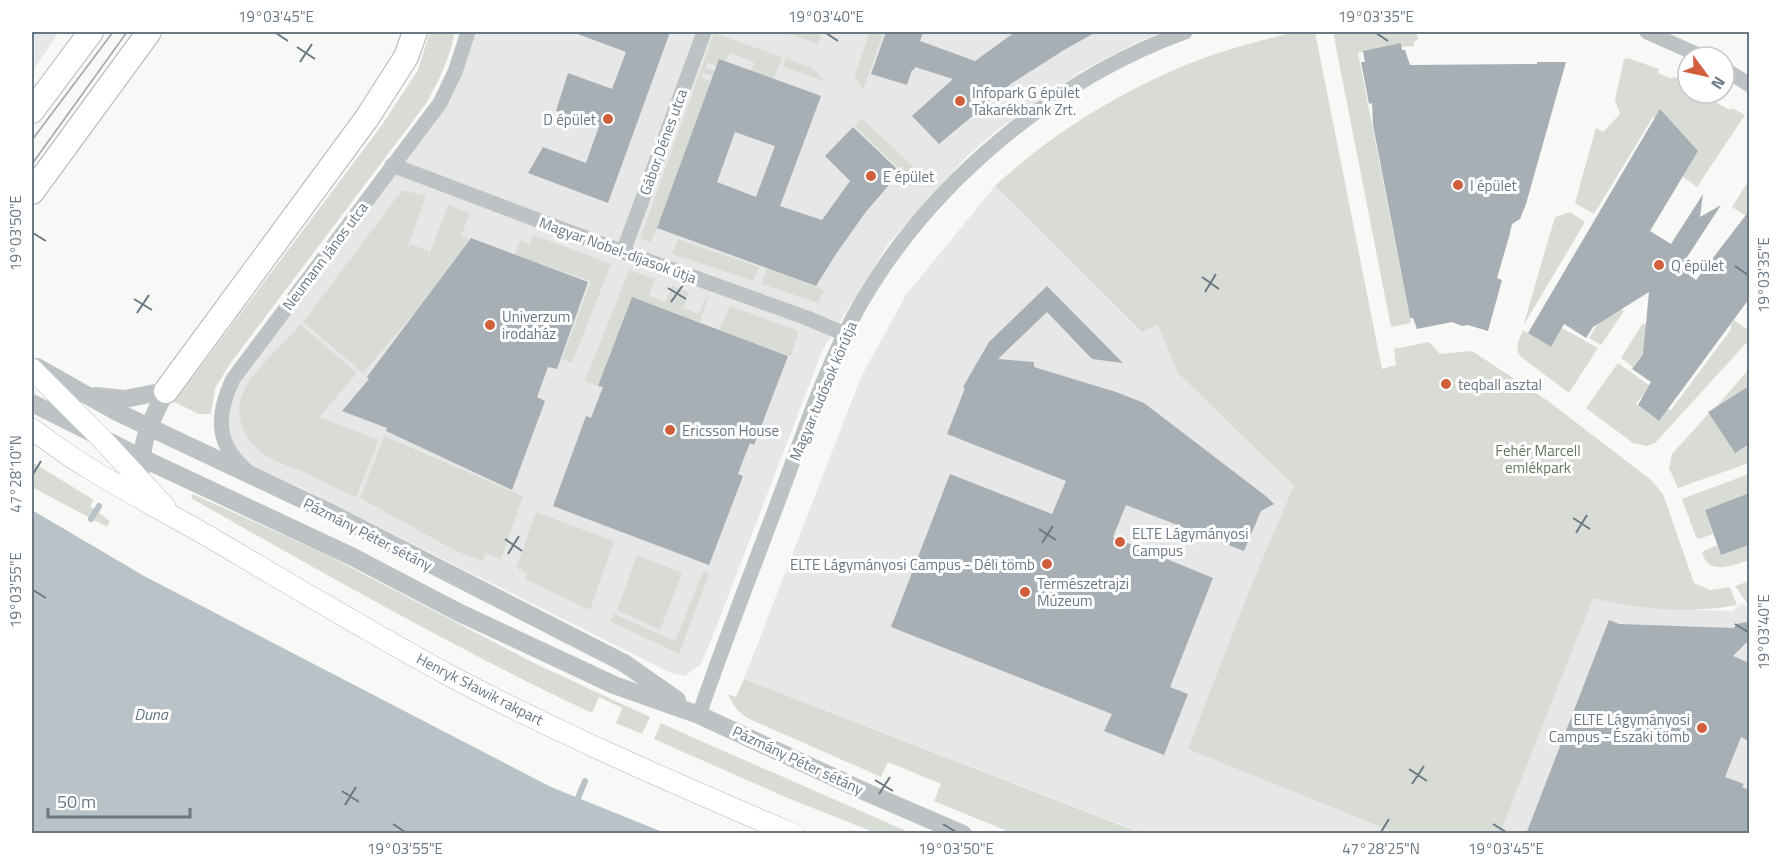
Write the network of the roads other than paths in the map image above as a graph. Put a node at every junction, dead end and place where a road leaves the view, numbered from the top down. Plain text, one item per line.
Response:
1 (91, 32) edge
2 (149, 32) edge
3 (153, 32) edge
4 (416, 32) edge
5 (468, 32) edge
6 (704, 32) edge
7 (1647, 32) edge
8 (1174, 33) edge
9 (1677, 45) edge
10 (132, 54) junction
11 (1736, 77) edge
12 (1749, 85) edge
13 (32, 111) edge
14 (392, 165) junction
15 (32, 192) edge
16 (623, 252) junction
17 (845, 334) junction
18 (32, 366) edge
19 (166, 391) junction
20 (84, 395) junction
21 (32, 404) edge
22 (149, 428) junction
23 (32, 429) edge
24 (102, 439) junction
25 (142, 458) junction
26 (257, 479) junction
27 (150, 488) junction
28 (179, 519) junction
29 (699, 715) junction
30 (793, 834) edge
31 (963, 834) edge

1 - 13 main road
2 - 10 main road
3 - 10 main road
4 - 19 main road
5 - 14 street, Neumann János utca
6 - 16 street, Gábor Dénes utca
7 - 9 street
8 - 17 street, Magyar tudósok körútja
10 - 15 main road
11 - 12 street
14 - 16 street, Magyar Nobel-díjasok útja
14 - 26 street, Neumann János utca
16 - 17 street, Magyar Nobel-díjasok útja
17 - 29 street, Magyar tudósok körútja
18 - 20 street, Pázmány Péter sétány
18 - 24 main road, Pázmány Péter sétány
19 - 20 street
19 - 22 street
20 - 22 street, Pázmány Péter sétány
21 - 24 street, Pázmány Péter sétány
22 - 25 street
22 - 26 street, Pázmány Péter sétány
23 - 28 main road, Henryk Sławik rakpart
24 - 25 street, Pázmány Péter sétány
24 - 27 main road, Henryk Sławik rakpart
25 - 27 street
25 - 29 street, Pázmány Péter sétány
26 - 29 street, Pázmány Péter sétány
27 - 28 main road, Henryk Sławik rakpart
28 - 30 main road, Henryk Sławik rakpart
29 - 31 street, Pázmány Péter sétány

